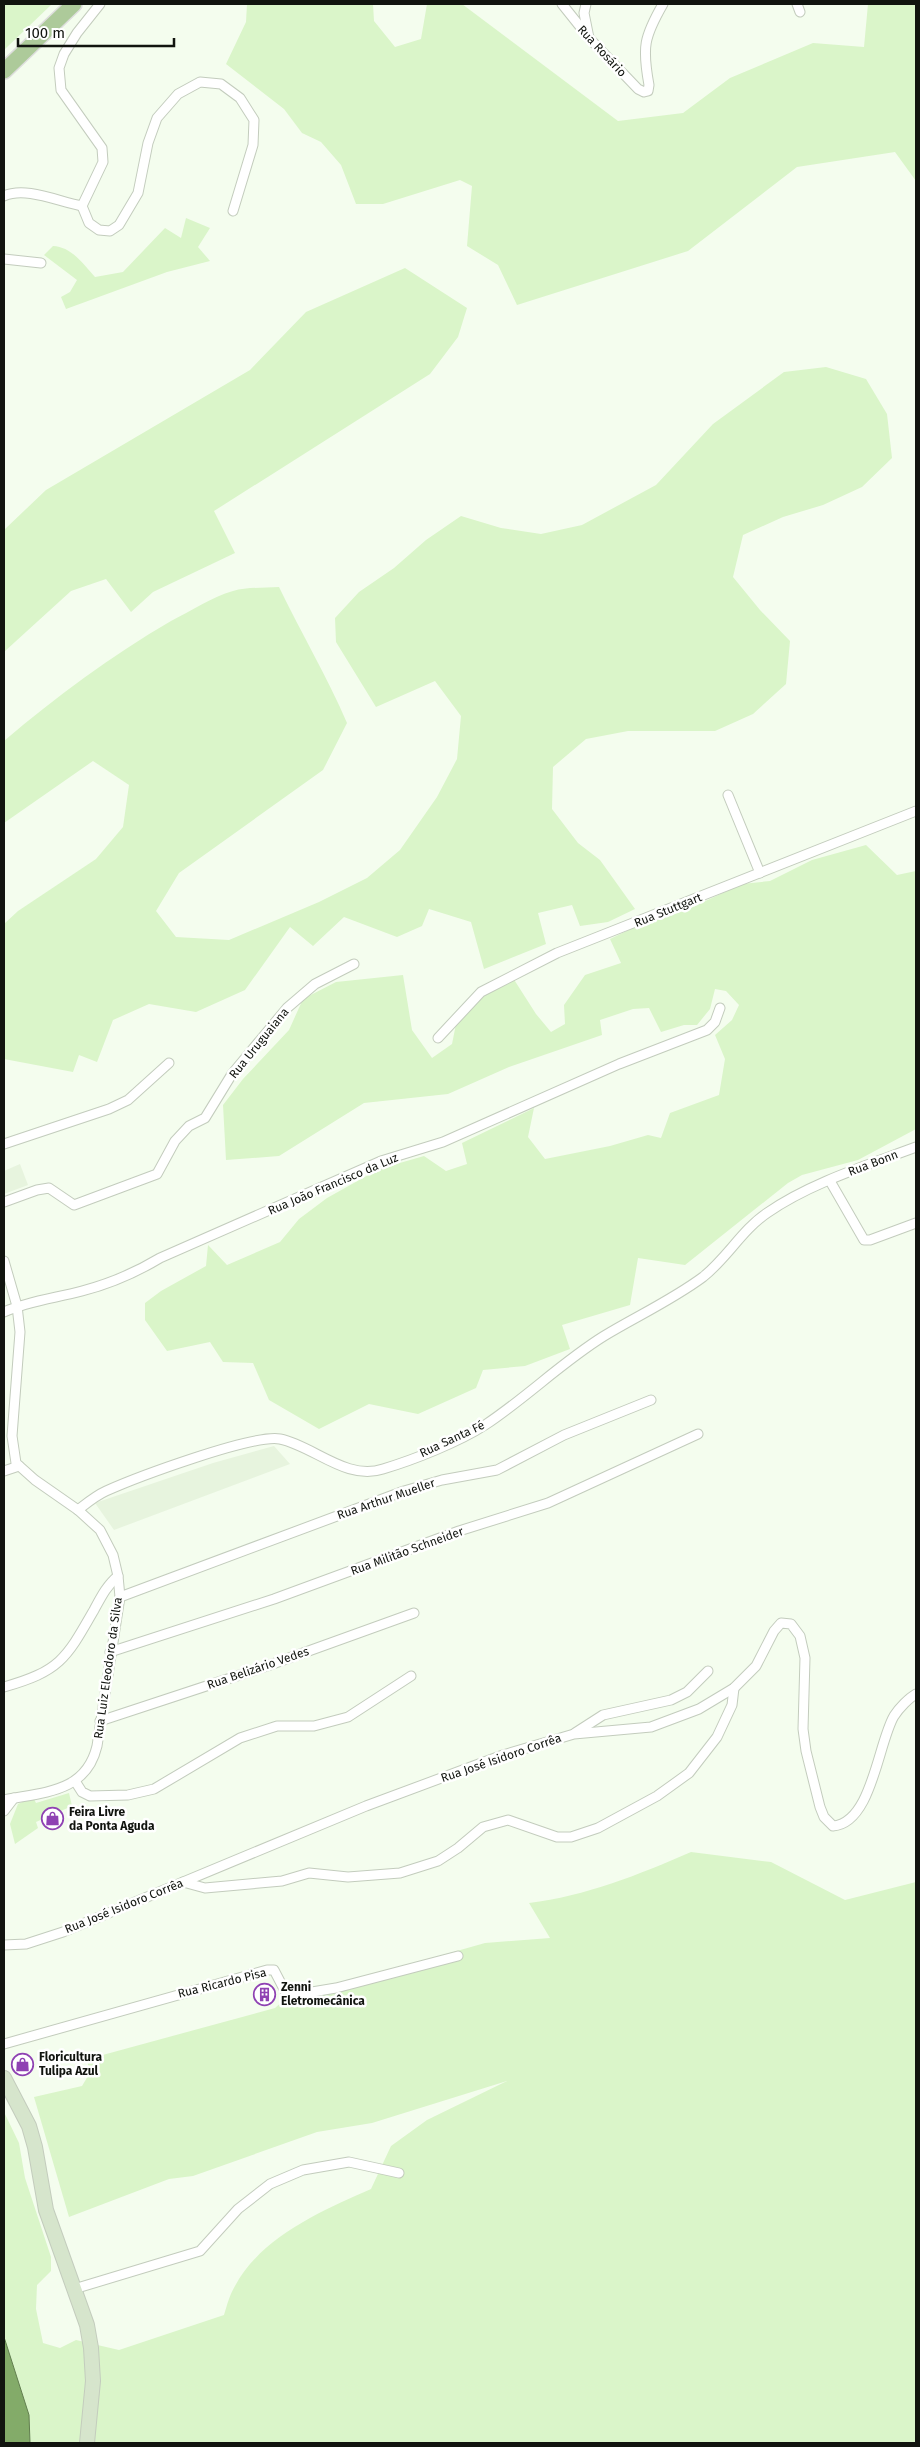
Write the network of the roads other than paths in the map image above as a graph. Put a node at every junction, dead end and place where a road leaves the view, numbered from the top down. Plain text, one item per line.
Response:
1 (74, 4) edge
2 (100, 4) edge
3 (562, 4) edge
4 (586, 4) edge
5 (663, 4) edge
6 (590, 39) junction
7 (4, 71) edge
8 (4, 196) edge
9 (82, 206) junction
10 (232, 211) dead end
11 (4, 259) edge
12 (42, 263) dead end
13 (728, 795) dead end
14 (916, 811) edge
15 (760, 873) junction
16 (354, 964) dead end
17 (720, 1008) dead end
18 (438, 1038) dead end
19 (169, 1063) dead end
20 (4, 1144) edge
21 (916, 1147) edge
22 (830, 1181) junction
23 (4, 1202) edge
24 (916, 1223) edge
25 (4, 1261) edge
26 (17, 1306) junction
27 (4, 1312) edge
28 (651, 1400) dead end
29 (698, 1434) dead end
30 (19, 1466) junction
31 (4, 1471) edge
32 (78, 1510) junction
33 (118, 1576) junction
34 (120, 1597) junction
35 (414, 1613) dead end
36 (110, 1652) junction
37 (708, 1671) dead end
38 (411, 1676) dead end
39 (4, 1687) edge
40 (734, 1688) junction
41 (916, 1694) edge
42 (100, 1721) junction
43 (574, 1734) junction
44 (75, 1781) junction
45 (14, 1798) junction
46 (4, 1800) edge
47 (4, 1811) edge
48 (184, 1882) junction
49 (4, 1945) edge
50 (458, 1956) dead end
51 (4, 2044) edge
52 (4, 2080) edge
53 (399, 2172) dead end
54 (74, 2289) junction
55 (87, 2443) edge

1 - 7 main road
2 - 9 street
3 - 6 street, Rua Rosário
4 - 6 street
5 - 6 street, Rua Rosário
8 - 9 street
9 - 10 street
11 - 12 street
13 - 15 street
14 - 15 street, Rua Stuttgart
15 - 18 street, Rua Stuttgart
16 - 23 street, Rua Uruguaiana
17 - 26 street, Rua João Francisco da Luz
19 - 20 street
21 - 22 street, Rua Bonn
22 - 24 street
22 - 32 street, Rua Santa Fé
25 - 26 street
26 - 27 street, Rua João Francisco da Luz
26 - 30 street
28 - 34 street, Rua Arthur Mueller
29 - 36 street, Rua Militão Schneider
30 - 31 street
30 - 32 street, Rua Luiz Eleodoro da Silva
32 - 33 street, Rua Luiz Eleodoro da Silva
33 - 34 street, Rua Luiz Eleodoro da Silva
33 - 39 street
34 - 36 street, Rua Luiz Eleodoro da Silva
35 - 42 street, Rua Belizário Vedes
36 - 42 street, Rua Luiz Eleodoro da Silva
37 - 43 street
38 - 44 street
40 - 41 street, Rua José Isidoro Corrêa
40 - 43 street, Rua José Isidoro Corrêa
40 - 48 street
42 - 44 street, Rua Luiz Eleodoro da Silva
43 - 48 street, Rua José Isidoro Corrêa
44 - 45 street, Rua Luiz Eleodoro da Silva
45 - 46 street, Rua Luiz Eleodoro da Silva
45 - 47 street
48 - 49 street, Rua José Isidoro Corrêa
50 - 51 street, Rua Ricardo Pisa
52 - 54 main road
53 - 54 street
54 - 55 main road

